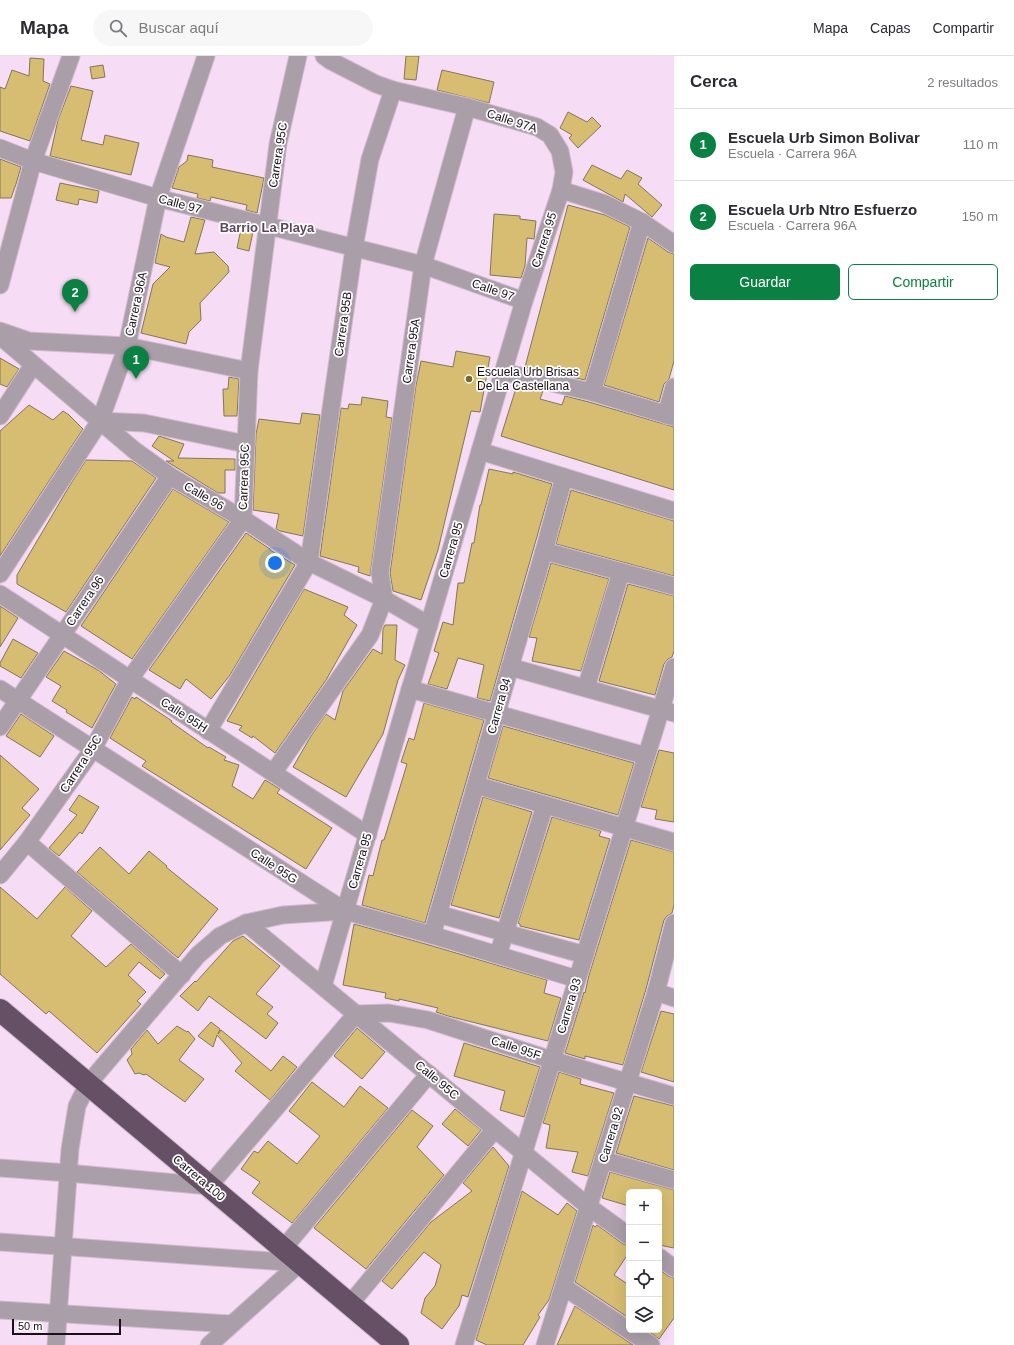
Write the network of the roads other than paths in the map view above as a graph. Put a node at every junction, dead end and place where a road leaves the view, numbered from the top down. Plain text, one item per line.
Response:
1 (71, 56) edge
2 (206, 56) edge
3 (298, 56) edge
4 (324, 56) edge
5 (393, 90) junction
6 (467, 107) junction
7 (0, 148) edge
8 (33, 161) junction
9 (561, 190) junction
10 (158, 198) junction
11 (642, 222) junction
12 (267, 227) junction
13 (674, 244) edge
14 (354, 248) junction
15 (422, 265) junction
16 (0, 285) edge
17 (524, 301) junction
18 (0, 331) edge
19 (0, 336) edge
20 (127, 346) junction
21 (34, 364) junction
22 (249, 371) junction
23 (504, 372) junction
24 (674, 387) edge
25 (592, 392) junction
26 (0, 416) edge
27 (670, 416) edge
28 (100, 421) junction
29 (246, 444) junction
30 (480, 451) junction
31 (170, 476) junction
32 (564, 477) junction
33 (674, 511) edge
34 (243, 519) junction
35 (544, 551) junction
36 (309, 562) junction
37 (621, 572) junction
38 (0, 574) edge
39 (674, 586) edge
40 (0, 594) edge
41 (384, 599) junction
42 (429, 625) junction
43 (62, 635) junction
44 (674, 666) edge
45 (510, 667) junction
46 (130, 679) junction
47 (586, 688) junction
48 (0, 689) edge
49 (410, 690) junction
50 (18, 700) junction
51 (667, 711) edge
52 (496, 714) junction
53 (0, 727) edge
54 (208, 731) junction
55 (93, 749) junction
56 (646, 756) junction
57 (273, 773) junction
58 (476, 785) junction
59 (544, 804) junction
60 (624, 828) junction
61 (368, 835) junction
62 (27, 842) junction
63 (674, 842) edge
64 (0, 876) edge
65 (345, 911) junction
66 (438, 914) junction
67 (246, 923) junction
68 (674, 923) edge
69 (505, 933) junction
70 (432, 934) junction
71 (498, 954) junction
72 (585, 955) junction
73 (182, 976) junction
74 (577, 979) junction
75 (323, 986) junction
76 (656, 992) junction
77 (674, 998) edge
78 (0, 1010) edge
79 (356, 1014) junction
80 (552, 1060) junction
81 (429, 1074) junction
82 (627, 1082) junction
83 (88, 1084) junction
84 (674, 1096) edge
85 (495, 1129) junction
86 (523, 1152) junction
87 (603, 1160) junction
88 (0, 1168) edge
89 (68, 1173) junction
90 (674, 1180) edge
91 (209, 1186) junction
92 (589, 1207) junction
93 (626, 1234) edge
94 (0, 1242) edge
95 (63, 1247) junction
96 (284, 1249) junction
97 (662, 1259) edge
98 (300, 1263) junction
99 (674, 1268) edge
100 (564, 1287) junction
101 (350, 1304) junction
102 (0, 1310) edge
103 (58, 1315) junction
104 (231, 1324) junction
105 (56, 1345) edge
106 (209, 1345) edge
107 (398, 1345) edge
108 (464, 1345) edge
109 (545, 1345) edge
110 (651, 1345) edge

1 - 8 street
2 - 10 street, Carrera 96A
3 - 12 street, Carrera 95C
4 - 5 street, Calle 97A
5 - 6 street, Calle 97A
5 - 14 street, Carrera 95B
6 - 9 street, Calle 97A
6 - 15 street, Carrera 95A
7 - 8 street, Calle 97
8 - 10 street, Calle 97
8 - 16 street
9 - 11 street
9 - 17 street, Carrera 95
10 - 12 street, Calle 97
10 - 20 street, Carrera 96A
11 - 13 street
11 - 25 street
12 - 14 street, Calle 97
12 - 22 street, Carrera 95C
14 - 15 street, Calle 97
14 - 36 street, Carrera 95B
15 - 17 street, Calle 97
15 - 41 street, Carrera 95A
17 - 23 street, Carrera 95
18 - 20 street
19 - 21 street, Calle 96
20 - 22 street
20 - 28 street, Carrera 96A
21 - 26 street
21 - 28 street, Calle 96
22 - 29 street, Carrera 95C
23 - 25 street
23 - 30 street, Carrera 95
24 - 27 street
25 - 27 street
28 - 29 street
28 - 31 street, Calle 96
28 - 38 street, Carrera 96A
29 - 34 street, Carrera 95C
30 - 32 street
30 - 42 street, Carrera 95
31 - 34 street, Calle 96
31 - 43 street, Carrera 96
32 - 33 street
32 - 35 street, Carrera 94
34 - 36 street, Calle 96
34 - 46 street, Carrera 95C
35 - 37 street
35 - 45 street, Carrera 94
36 - 41 street, Calle 96
36 - 54 street
37 - 39 street
37 - 47 street
40 - 43 street, Calle 95H
41 - 42 street, Calle 96
41 - 57 street
42 - 49 street, Carrera 95
43 - 46 street, Calle 95H
43 - 50 street, Carrera 96
44 - 51 street, Carrera 93
45 - 47 street
45 - 52 street, Carrera 94
46 - 54 street, Calle 95H
46 - 55 street, Carrera 95C
47 - 51 street
48 - 50 street, Calle 95G
49 - 52 street
49 - 61 street, Carrera 95
50 - 53 street, Carrera 96
50 - 55 street, Calle 95G
51 - 56 street, Carrera 93
52 - 56 street
52 - 58 street, Carrera 94
54 - 57 street, Calle 95H
55 - 62 street, Carrera 95C
55 - 65 street, Calle 95G
56 - 60 street, Carrera 93
57 - 61 street, Calle 95H
58 - 59 street
58 - 66 street, Carrera 94
59 - 60 street
59 - 69 street
60 - 63 street
60 - 72 street, Carrera 93
61 - 65 street, Carrera 95
62 - 64 street, Carrera 95C
62 - 73 street
65 - 67 street
65 - 70 street, Calle 95G
65 - 75 street, Carrera 95
66 - 69 street
66 - 70 street, Carrera 94
67 - 73 street
67 - 75 street, Calle 95C
68 - 76 street, Carrera 92
69 - 71 street
69 - 72 street
70 - 71 street, Calle 95G
71 - 74 street, Calle 95G
72 - 74 street, Carrera 93
73 - 83 street
74 - 80 street, Carrera 93
75 - 79 street, Calle 95C
76 - 77 street
76 - 82 street, Carrera 92
78 - 83 highway, Carrera 100
79 - 80 street, Calle 95F
79 - 81 street, Calle 95C
79 - 91 street
80 - 82 street, Calle 95F
80 - 86 street, Carrera 93
81 - 85 street, Calle 95C
81 - 96 street
82 - 84 street, Calle 95F
82 - 87 street, Carrera 92
83 - 89 street
83 - 91 highway, Carrera 100
85 - 86 street, Calle 95C
85 - 101 street
86 - 92 street, Calle 95C
86 - 108 street, Carrera 93
87 - 90 street
87 - 92 street, Carrera 92
88 - 89 street
89 - 91 street
89 - 95 street
91 - 96 highway, Carrera 100
92 - 93 street, Calle 95C
92 - 100 street, Carrera 92
94 - 95 street
95 - 98 street
95 - 103 street
96 - 98 highway, Carrera 100
97 - 99 street
98 - 101 highway, Carrera 100
98 - 104 street
100 - 109 street, Carrera 92
100 - 110 street
101 - 107 highway, Carrera 100
102 - 103 street
103 - 104 street
103 - 105 street
104 - 106 street

